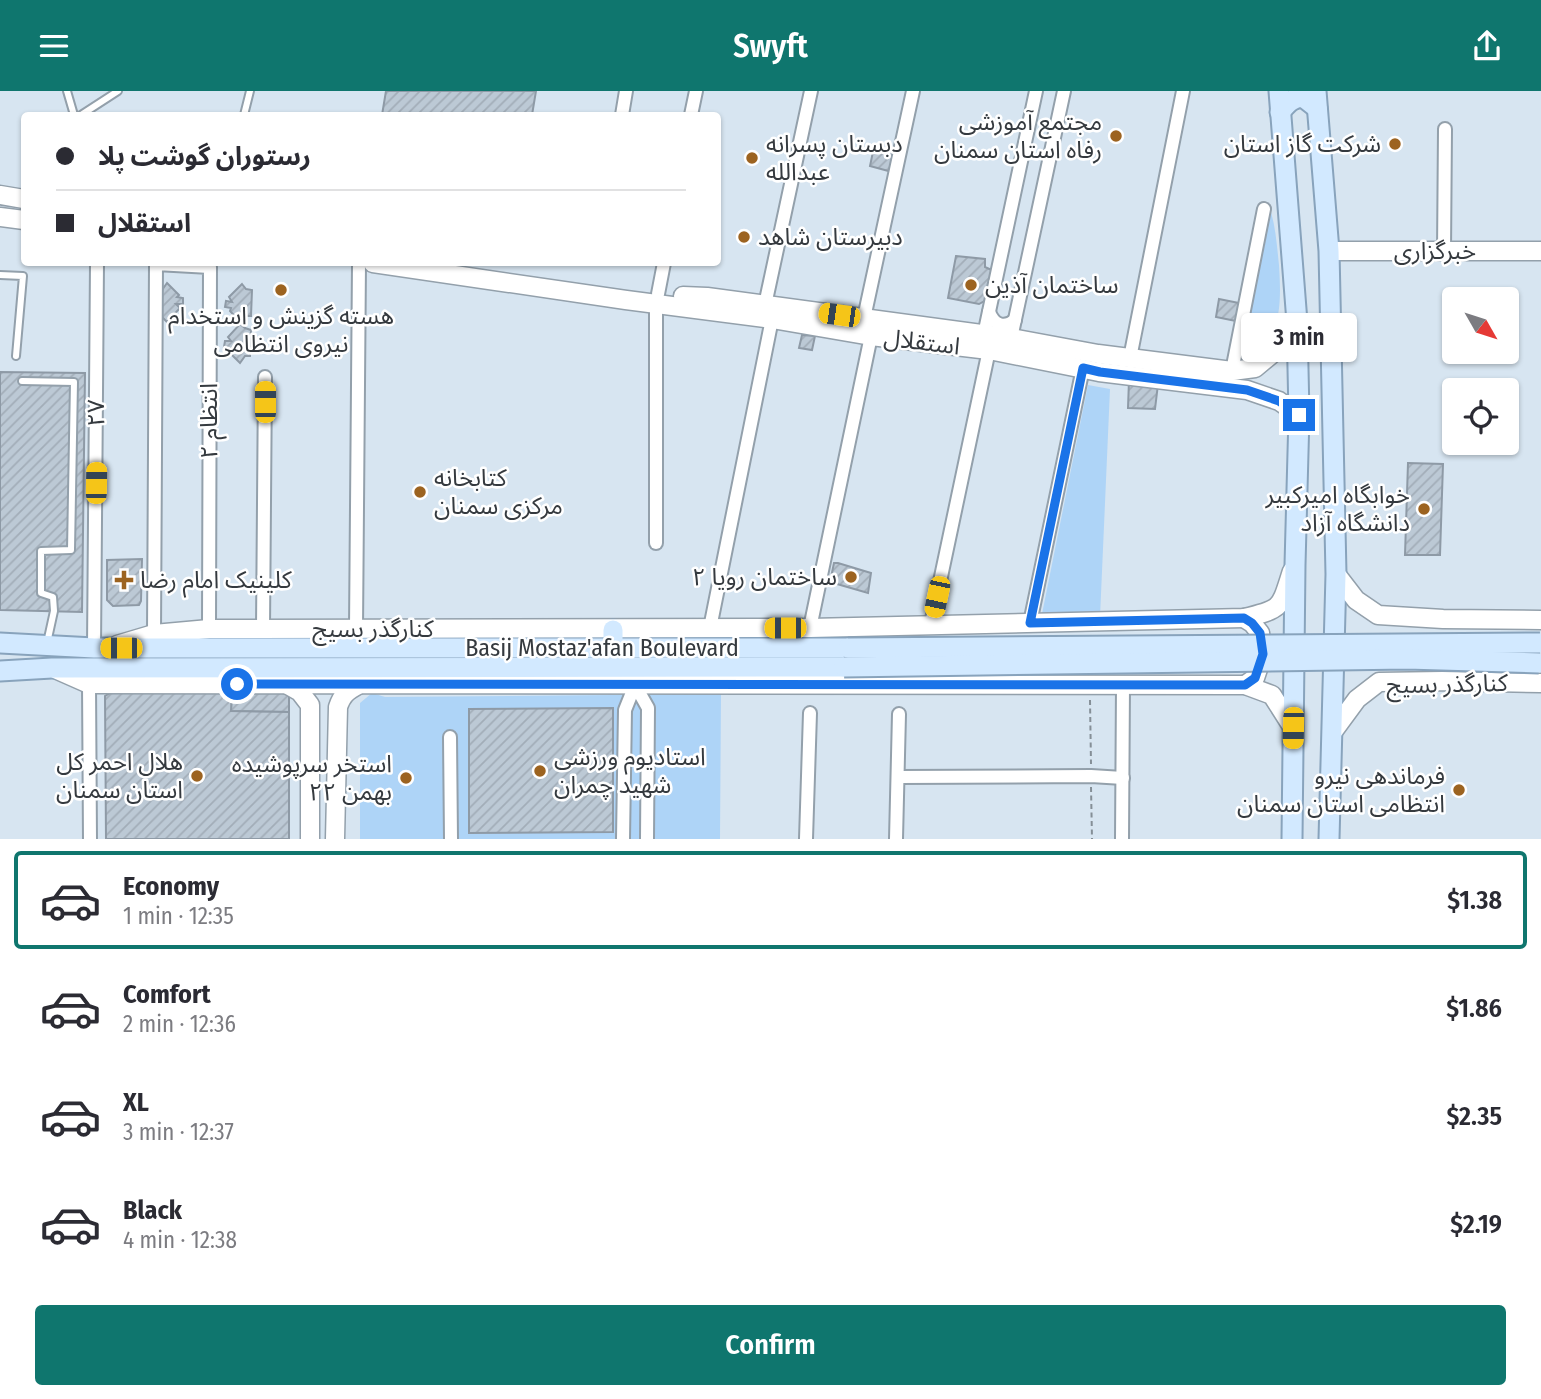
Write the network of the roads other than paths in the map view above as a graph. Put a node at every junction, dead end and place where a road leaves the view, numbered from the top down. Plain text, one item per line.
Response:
1 (67, 91) edge
2 (118, 91) edge
3 (250, 91) edge
4 (626, 91) edge
5 (696, 91) edge
6 (811, 91) edge
7 (913, 91) edge
8 (1036, 91) edge
9 (1064, 91) edge
10 (1183, 91) edge
11 (1279, 91) edge
12 (1316, 100) edge
13 (73, 112) edge
14 (86, 112) edge
15 (245, 112) edge
16 (622, 112) edge
17 (692, 112) edge
18 (1280, 112) junction
19 (1445, 129) dead end
20 (0, 195) edge
21 (21, 198) edge
22 (1264, 209) dead end
23 (0, 217) edge
24 (21, 220) edge
25 (1329, 251) junction
26 (1444, 251) junction
27 (1541, 251) edge
28 (97, 266) edge
29 (156, 266) edge
30 (192, 266) edge
31 (359, 266) edge
32 (404, 266) edge
33 (467, 266) edge
34 (663, 266) edge
35 (0, 275) edge
36 (498, 275) junction
37 (657, 299) junction
38 (769, 312) junction
39 (989, 312) junction
40 (864, 318) junction
41 (1297, 322) junction
42 (1013, 329) junction
43 (871, 336) junction
44 (936, 336) junction
45 (986, 342) junction
46 (16, 356) dead end
47 (1130, 358) junction
48 (1083, 368) junction
49 (1255, 368) junction
50 (1233, 371) junction
51 (265, 377) dead end
52 (22, 381) dead end
53 (1261, 394) junction
54 (1299, 415) junction
55 (656, 543) dead end
56 (1295, 565) junction
57 (1336, 574) junction
58 (1244, 618) junction
59 (1443, 619) junction
60 (1541, 620) edge
61 (1030, 623) junction
62 (931, 624) junction
63 (710, 628) junction
64 (810, 628) junction
65 (209, 629) junction
66 (263, 629) junction
67 (356, 629) junction
68 (154, 634) junction
69 (613, 639) junction
70 (0, 643) edge
71 (47, 645) junction
72 (94, 648) junction
73 (1540, 653) edge
74 (846, 658) junction
75 (52, 668) junction
76 (0, 671) edge
77 (383, 676) junction
78 (1442, 681) junction
79 (1541, 683) edge
80 (89, 684) junction
81 (286, 684) junction
82 (358, 685) junction
83 (635, 685) junction
84 (1123, 685) junction
85 (1245, 685) junction
86 (810, 713) dead end
87 (899, 714) dead end
88 (1293, 728) junction
89 (1332, 733) junction
90 (450, 737) dead end
91 (899, 777) junction
92 (1123, 778) junction
93 (90, 839) edge
94 (310, 839) edge
95 (335, 839) edge
96 (451, 839) edge
97 (623, 839) edge
98 (647, 839) edge
99 (806, 839) edge
100 (896, 839) edge
101 (1122, 839) edge
102 (1292, 839) edge
103 (1329, 839) edge

1 - 13 lane
2 - 14 lane
3 - 15 lane
4 - 16 street
5 - 17 street
6 - 38 street
7 - 40 street
8 - 39 street
9 - 42 street
10 - 47 street
11 - 18 main road
12 - 18 main road
12 - 25 main road
18 - 41 main road
19 - 26 street
20 - 21 main road
22 - 50 street
23 - 24 main road
25 - 26 main road, خبرگزاری
25 - 57 main road
26 - 27 main road, خبرگزاری
28 - 72 street, ۲۷
29 - 68 street
30 - 65 street, انتظام ۲
31 - 67 street
32 - 36 main road, استقلال
33 - 36 main road, استقلال
34 - 37 street
35 - 46 lane
36 - 37 main road, استقلال
37 - 38 main road, استقلال
37 - 38 main road, استقلال
37 - 55 street
38 - 40 main road, استقلال
38 - 43 main road, استقلال
38 - 63 street
39 - 42 street
39 - 45 street
40 - 44 main road, استقلال
41 - 49 main road
41 - 54 main road
42 - 45 main road, استقلال
42 - 47 main road, استقلال
43 - 44 main road, استقلال
43 - 64 street
44 - 45 main road, استقلال
45 - 48 main road, استقلال
45 - 62 street
47 - 50 main road, استقلال
48 - 53 main road, استقلال
48 - 61 street
49 - 50 main road, استقلال
49 - 53 main road
51 - 66 street
52 - 71 lane
53 - 54 main road, استقلال
54 - 56 main road
56 - 58 main road, کنارگذر بسیج
56 - 88 main road
57 - 59 main road
57 - 89 main road
58 - 61 main road, کنارگذر بسیج
58 - 85 main road
59 - 60 main road
59 - 78 main road
61 - 62 main road, کنارگذر بسیج
62 - 64 main road, کنارگذر بسیج
63 - 64 main road, کنارگذر بسیج
63 - 69 main road, کنارگذر بسیج
65 - 66 main road, کنارگذر بسیج
65 - 68 main road, کنارگذر بسیج
66 - 67 main road, کنارگذر بسیج
67 - 69 main road, کنارگذر بسیج
68 - 72 main road, کنارگذر بسیج
69 - 72 main road, Basij Mostaz'afan Boulevard
69 - 74 main road, Basij Mostaz'afan Boulevard
70 - 71 main road, Basij Mostaz'afan Boulevard
71 - 72 main road, Basij Mostaz'afan Boulevard
73 - 74 main road, Basij Mostaz'afan Boulevard, bridge
74 - 77 main road, Basij Mostaz'afan Boulevard
75 - 76 main road, Basij Mostaz'afan Boulevard
75 - 77 main road, Basij Mostaz'afan Boulevard
75 - 80 main road
77 - 82 main road
77 - 83 main road
78 - 79 main road, کنارگذر بسیج
78 - 89 main road, کنارگذر بسیج
80 - 81 main road
80 - 93 street
81 - 82 main road
81 - 94 main road
82 - 95 main road
83 - 84 main road
83 - 97 street
83 - 98 street
84 - 85 main road
84 - 92 street
85 - 88 main road
86 - 99 street
87 - 91 street
88 - 102 main road
89 - 103 main road
90 - 96 street
91 - 92 street
91 - 100 street
92 - 101 street

